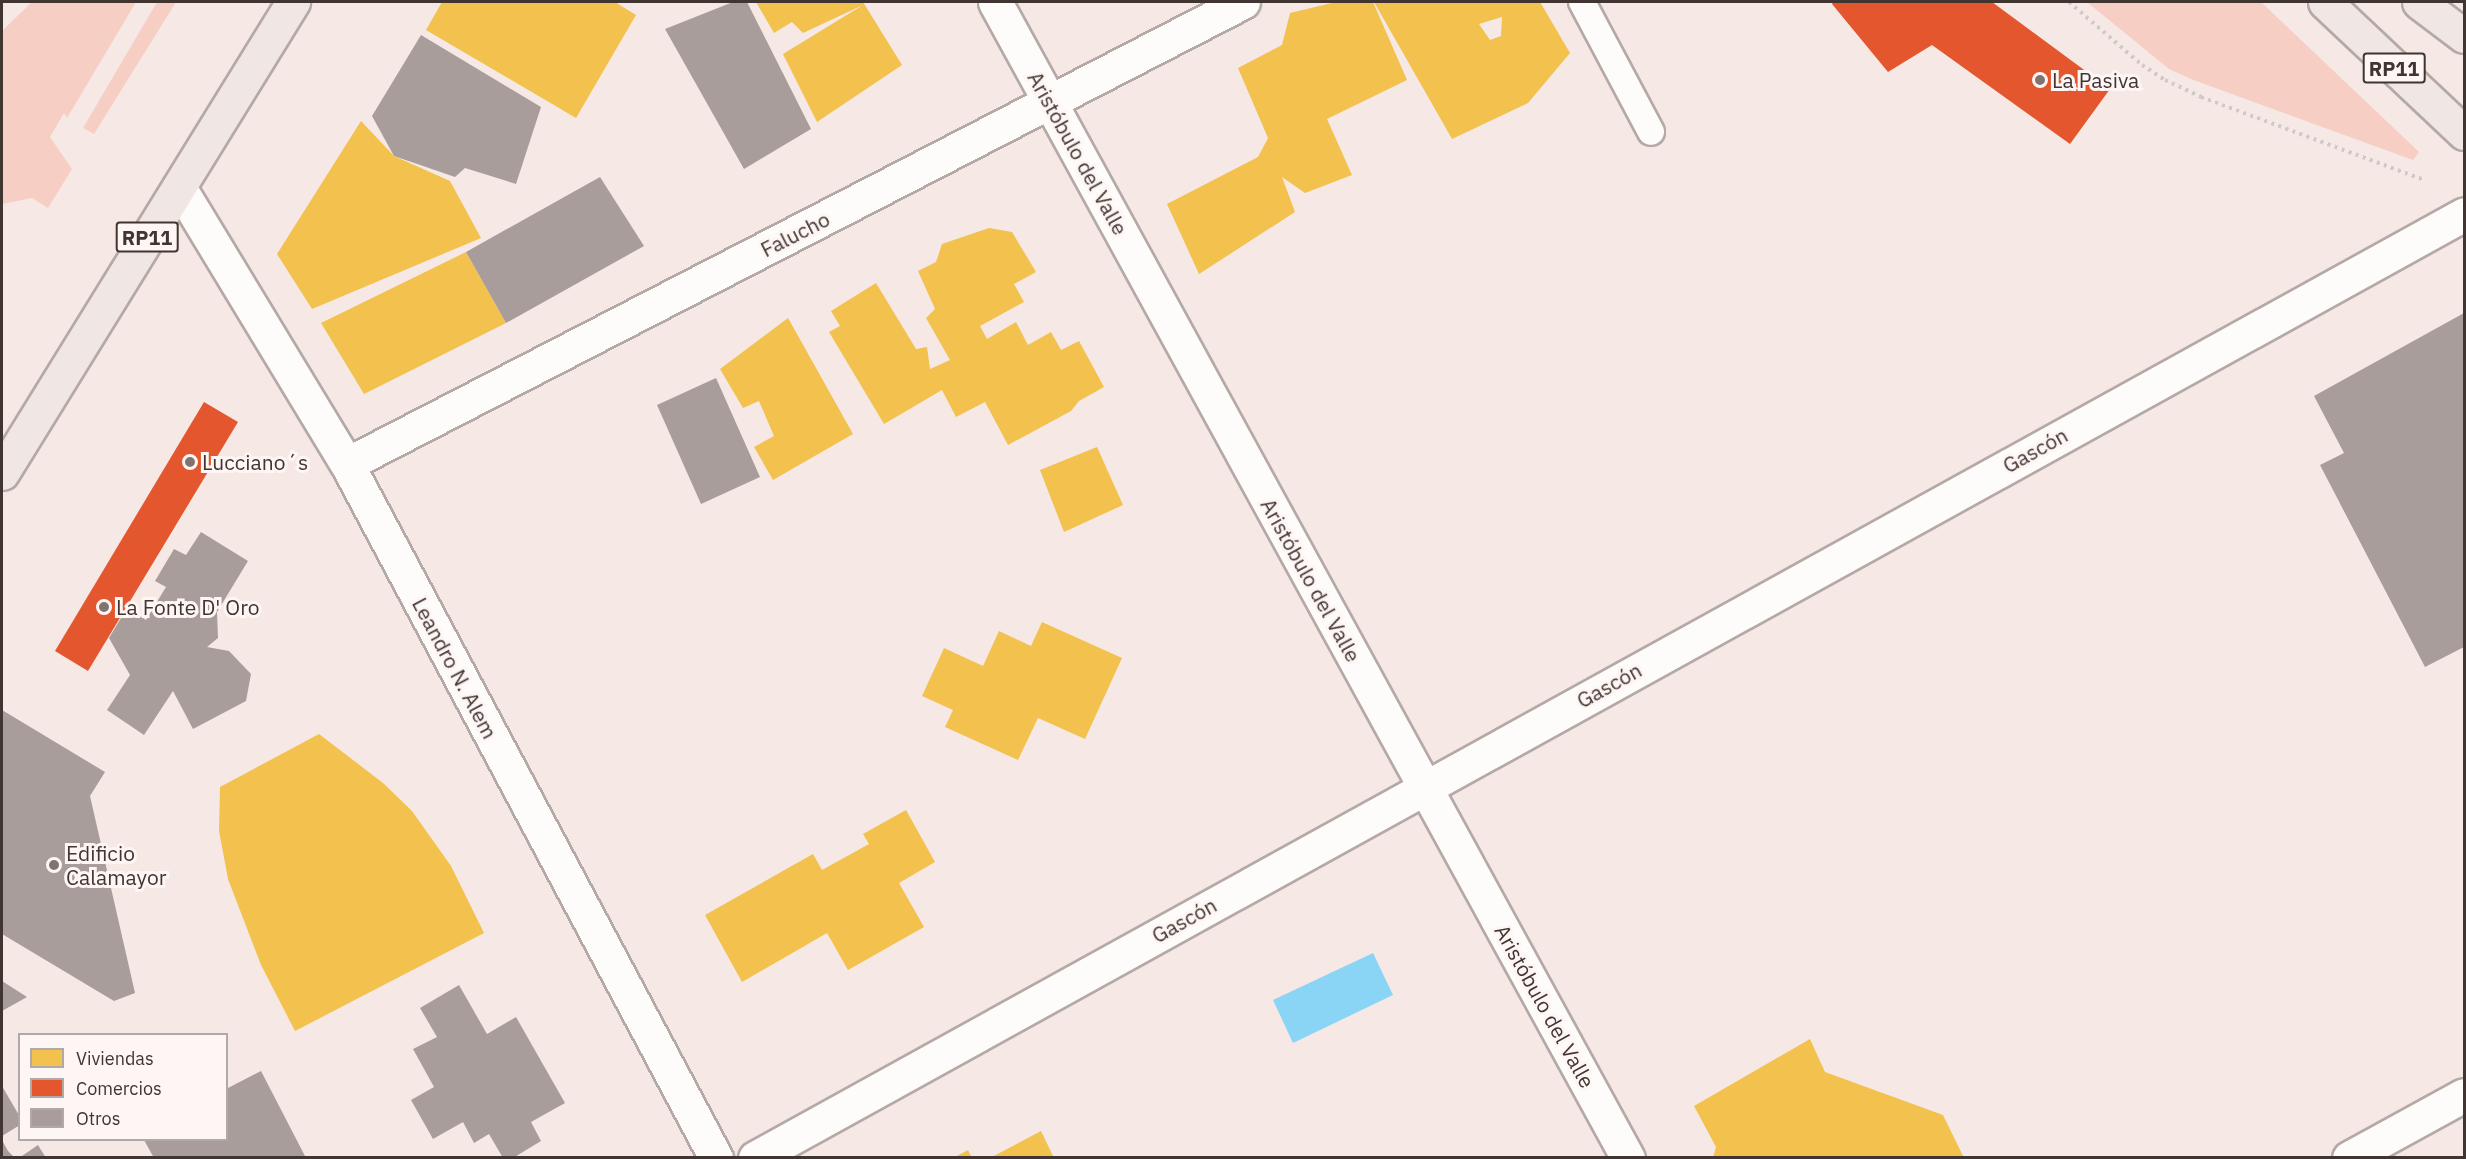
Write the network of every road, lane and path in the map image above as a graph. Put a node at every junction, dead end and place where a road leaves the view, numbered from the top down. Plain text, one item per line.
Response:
1 (293, 2) edge
2 (995, 2) edge
3 (1243, 2) edge
4 (1582, 2) edge
5 (2069, 2) edge
6 (2325, 2) edge
7 (2420, 2) edge
8 (2464, 36) edge
9 (1050, 103) junction
10 (1651, 132) dead end
11 (2464, 133) edge
12 (2424, 180) dead end
13 (179, 187) junction
14 (2464, 214) edge
15 (347, 464) junction
16 (2, 473) edge
17 (1425, 786) junction
18 (2464, 1095) edge
19 (716, 1158) edge
20 (756, 1158) edge
21 (1628, 1158) edge
22 (2349, 1158) edge

1 - 13 main road, RP11
2 - 9 street, Aristóbulo del Valle
3 - 9 street, Falucho
4 - 10 lane
5 - 12 path
6 - 11 main road, RP11
7 - 8 main road
9 - 15 street, Falucho
9 - 17 street, Aristóbulo del Valle
13 - 15 street, Leandro N. Alem
13 - 16 main road, RP11
14 - 17 street, Gascón
15 - 19 street, Leandro N. Alem
17 - 20 street, Gascón
17 - 21 street, Aristóbulo del Valle
18 - 22 street

